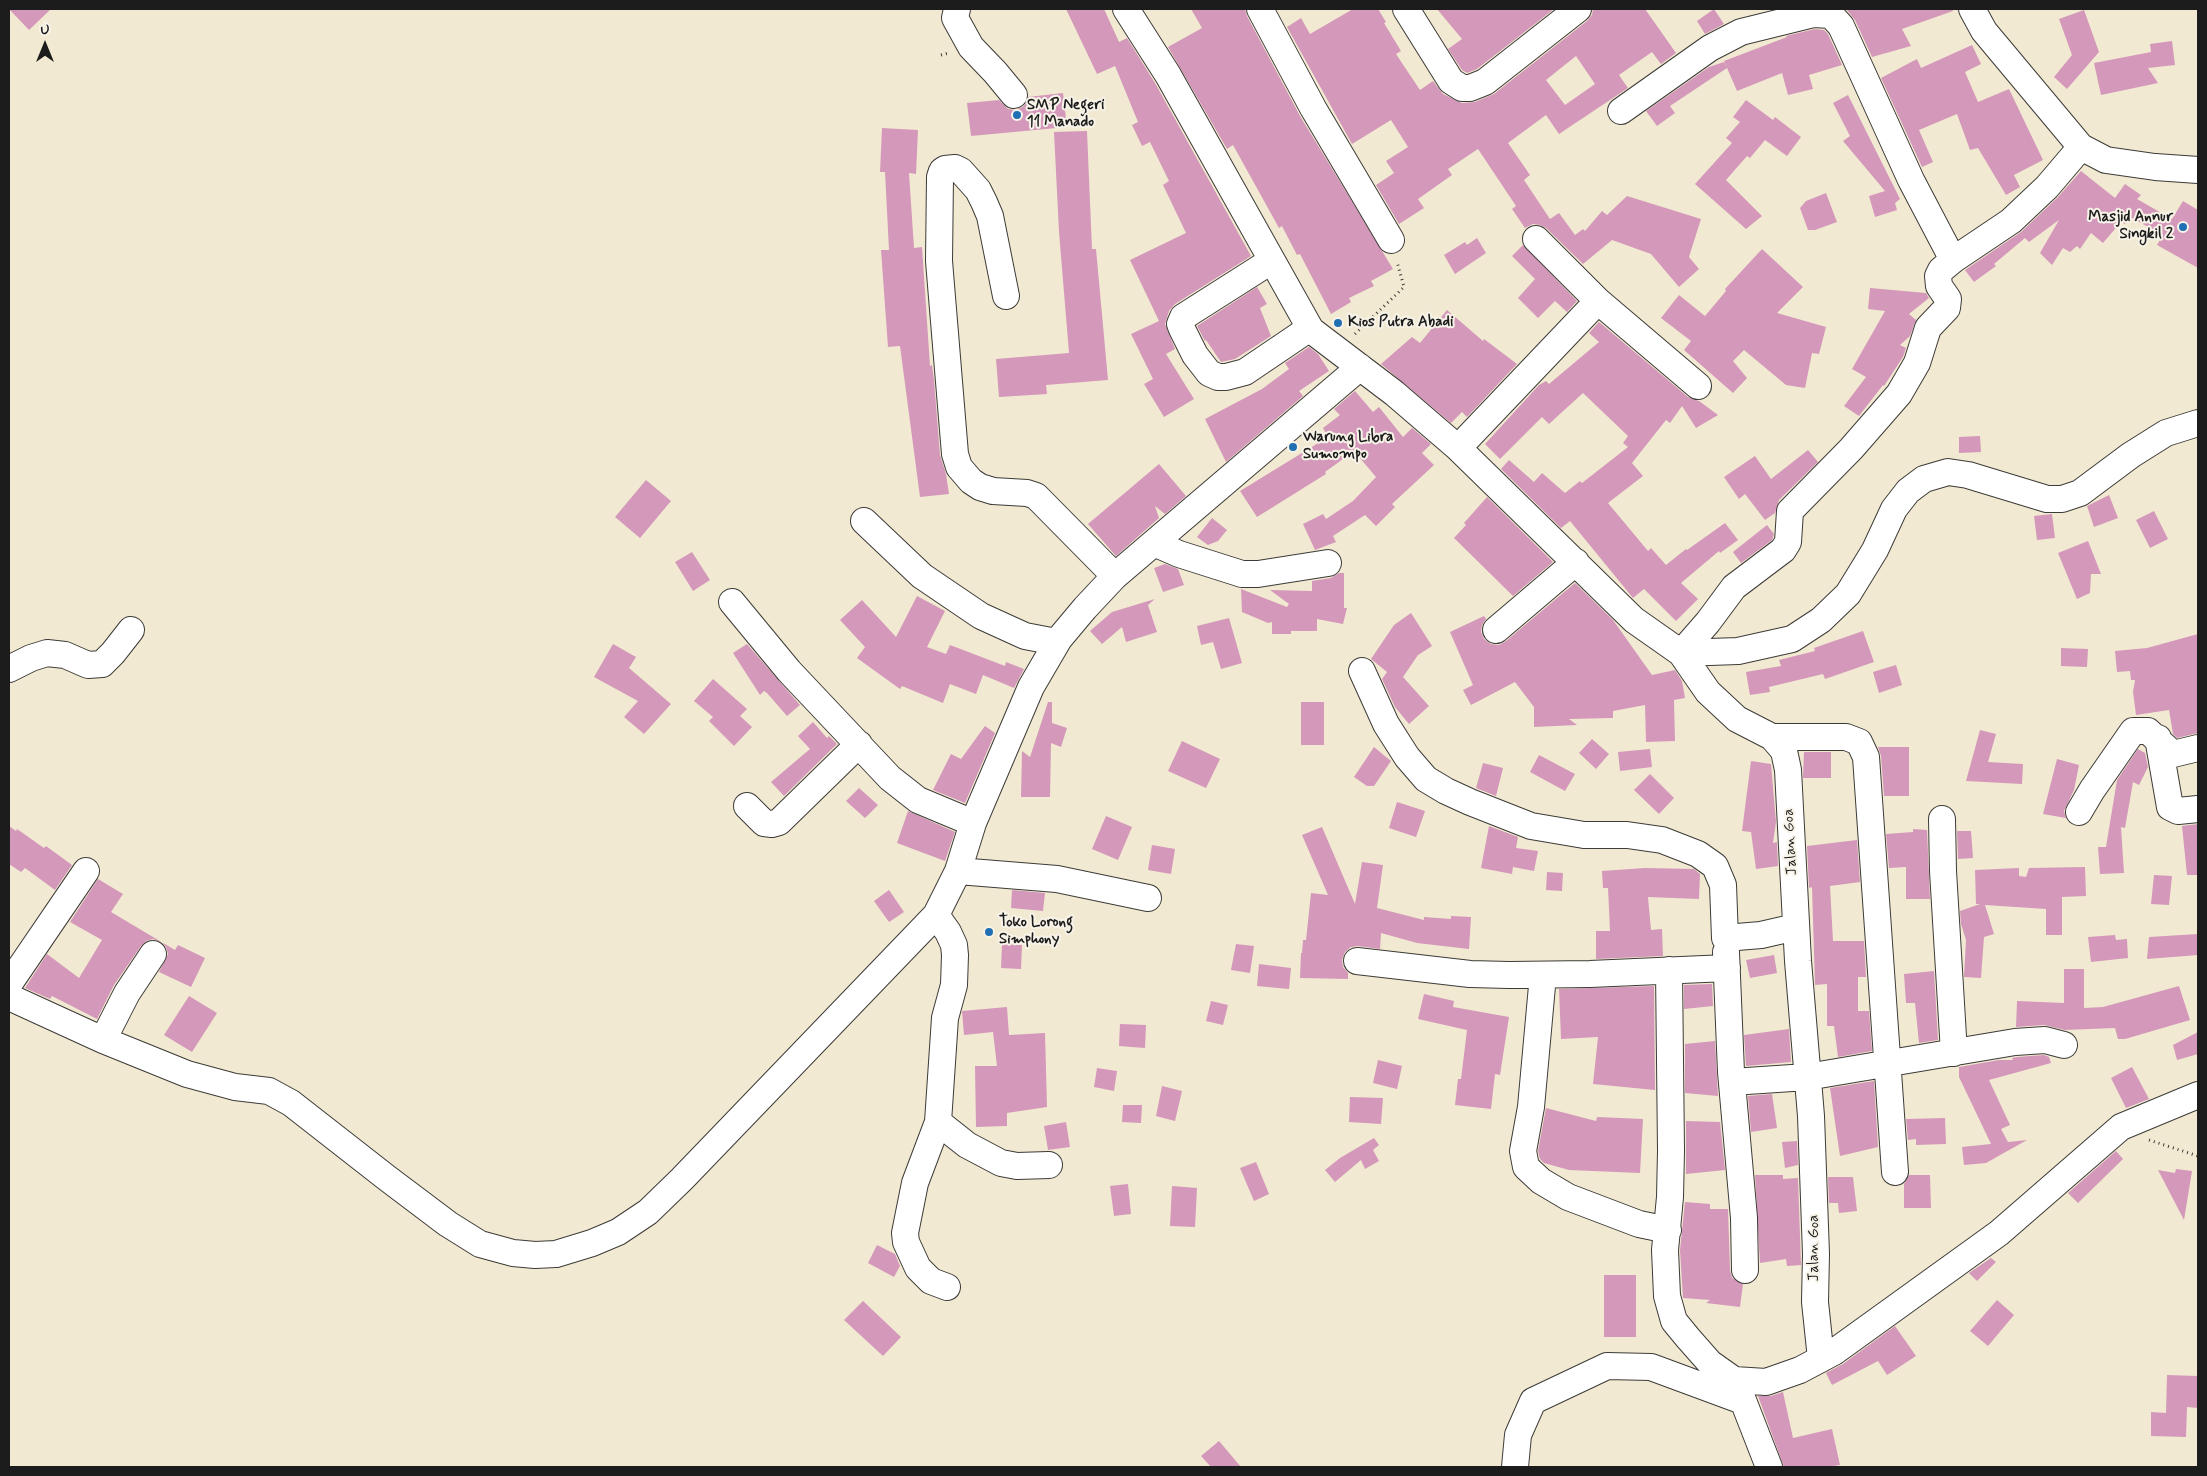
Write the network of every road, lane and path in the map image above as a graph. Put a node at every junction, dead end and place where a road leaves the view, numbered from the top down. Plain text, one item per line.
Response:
1 (957, 9) edge
2 (1126, 9) edge
3 (1260, 9) edge
4 (1406, 9) edge
5 (1578, 9) edge
6 (1972, 9) edge
7 (1834, 13) edge
8 (1014, 95) dead end
9 (1621, 111) dead end
10 (2081, 147) junction
11 (2198, 170) edge
12 (1536, 239) dead end
13 (1391, 240) joint
14 (1271, 260) junction
15 (1953, 260) junction
16 (1006, 296) dead end
17 (1598, 301) junction
18 (1310, 328) junction
19 (1338, 350) junction
20 (1360, 367) junction
21 (1698, 386) dead end
22 (2198, 423) edge
23 (1458, 448) junction
24 (864, 521) dead end
25 (1154, 543) junction
26 (1328, 562) dead end
27 (1576, 562) junction
28 (1115, 576) junction
29 (732, 602) dead end
30 (131, 630) dead end
31 (1496, 630) dead end
32 (1059, 638) junction
33 (1681, 653) junction
34 (9, 669) edge
35 (1362, 671) dead end
36 (1772, 737) junction
37 (2158, 738) junction
38 (858, 744) junction
39 (2198, 748) edge
40 (747, 806) dead end
41 (2198, 809) edge
42 (2079, 812) dead end
43 (1942, 819) dead end
44 (974, 822) junction
45 (86, 871) dead end
46 (958, 871) junction
47 (1148, 898) dead end
48 (936, 915) junction
49 (1796, 927) junction
50 (1725, 938) junction
51 (153, 954) dead end
52 (1357, 961) dead end
53 (1727, 968) junction
54 (1668, 970) junction
55 (1543, 975) junction
56 (9, 984) edge
57 (9, 997) edge
58 (103, 1040) junction
59 (2064, 1045) dead end
60 (1954, 1053) junction
61 (1888, 1065) junction
62 (1807, 1077) junction
63 (1732, 1082) junction
64 (2198, 1095) edge
65 (938, 1122) junction
66 (2121, 1127) junction
67 (2198, 1156) edge
68 (1049, 1166) dead end
69 (1895, 1172) dead end
70 (1668, 1230) junction
71 (1745, 1270) dead end
72 (947, 1287) dead end
73 (1821, 1359) junction
74 (1739, 1391) junction
75 (1514, 1467) edge
76 (1769, 1467) edge

1 - 8 street
2 - 14 street
3 - 13 street
4 - 5 street
6 - 10 street
7 - 9 street
7 - 15 street
10 - 11 street
10 - 15 street
12 - 17 street
13 - 19 path
14 - 18 street
14 - 18 street
15 - 33 street
16 - 28 street
17 - 21 street
17 - 23 street
18 - 19 street
19 - 20 street
20 - 23 street
20 - 25 street
22 - 33 street
23 - 27 street
24 - 32 street
25 - 26 street
25 - 28 street
27 - 31 street
27 - 33 street
28 - 32 street
29 - 38 street
30 - 34 street
32 - 44 street
33 - 36 street, Jalan Goa
35 - 50 street
36 - 49 street, Jalan Goa
36 - 61 street
37 - 39 street
37 - 41 street
37 - 42 street
38 - 40 street
38 - 44 street
43 - 60 street
44 - 46 street
45 - 56 street
46 - 47 street
46 - 48 street
48 - 58 street
48 - 65 street
49 - 50 street
49 - 62 street, Jalan Goa
50 - 53 street
51 - 58 street
52 - 55 street
53 - 54 street
53 - 63 street
54 - 55 street
54 - 70 street
55 - 70 street
57 - 58 street
59 - 60 street
60 - 61 street
61 - 62 street
61 - 69 street
62 - 63 street
62 - 73 street, Jalan Goa
63 - 71 street
64 - 66 street
65 - 68 street
65 - 72 street
66 - 67 path
66 - 73 street
70 - 74 street
73 - 74 street
74 - 75 street
74 - 76 street

